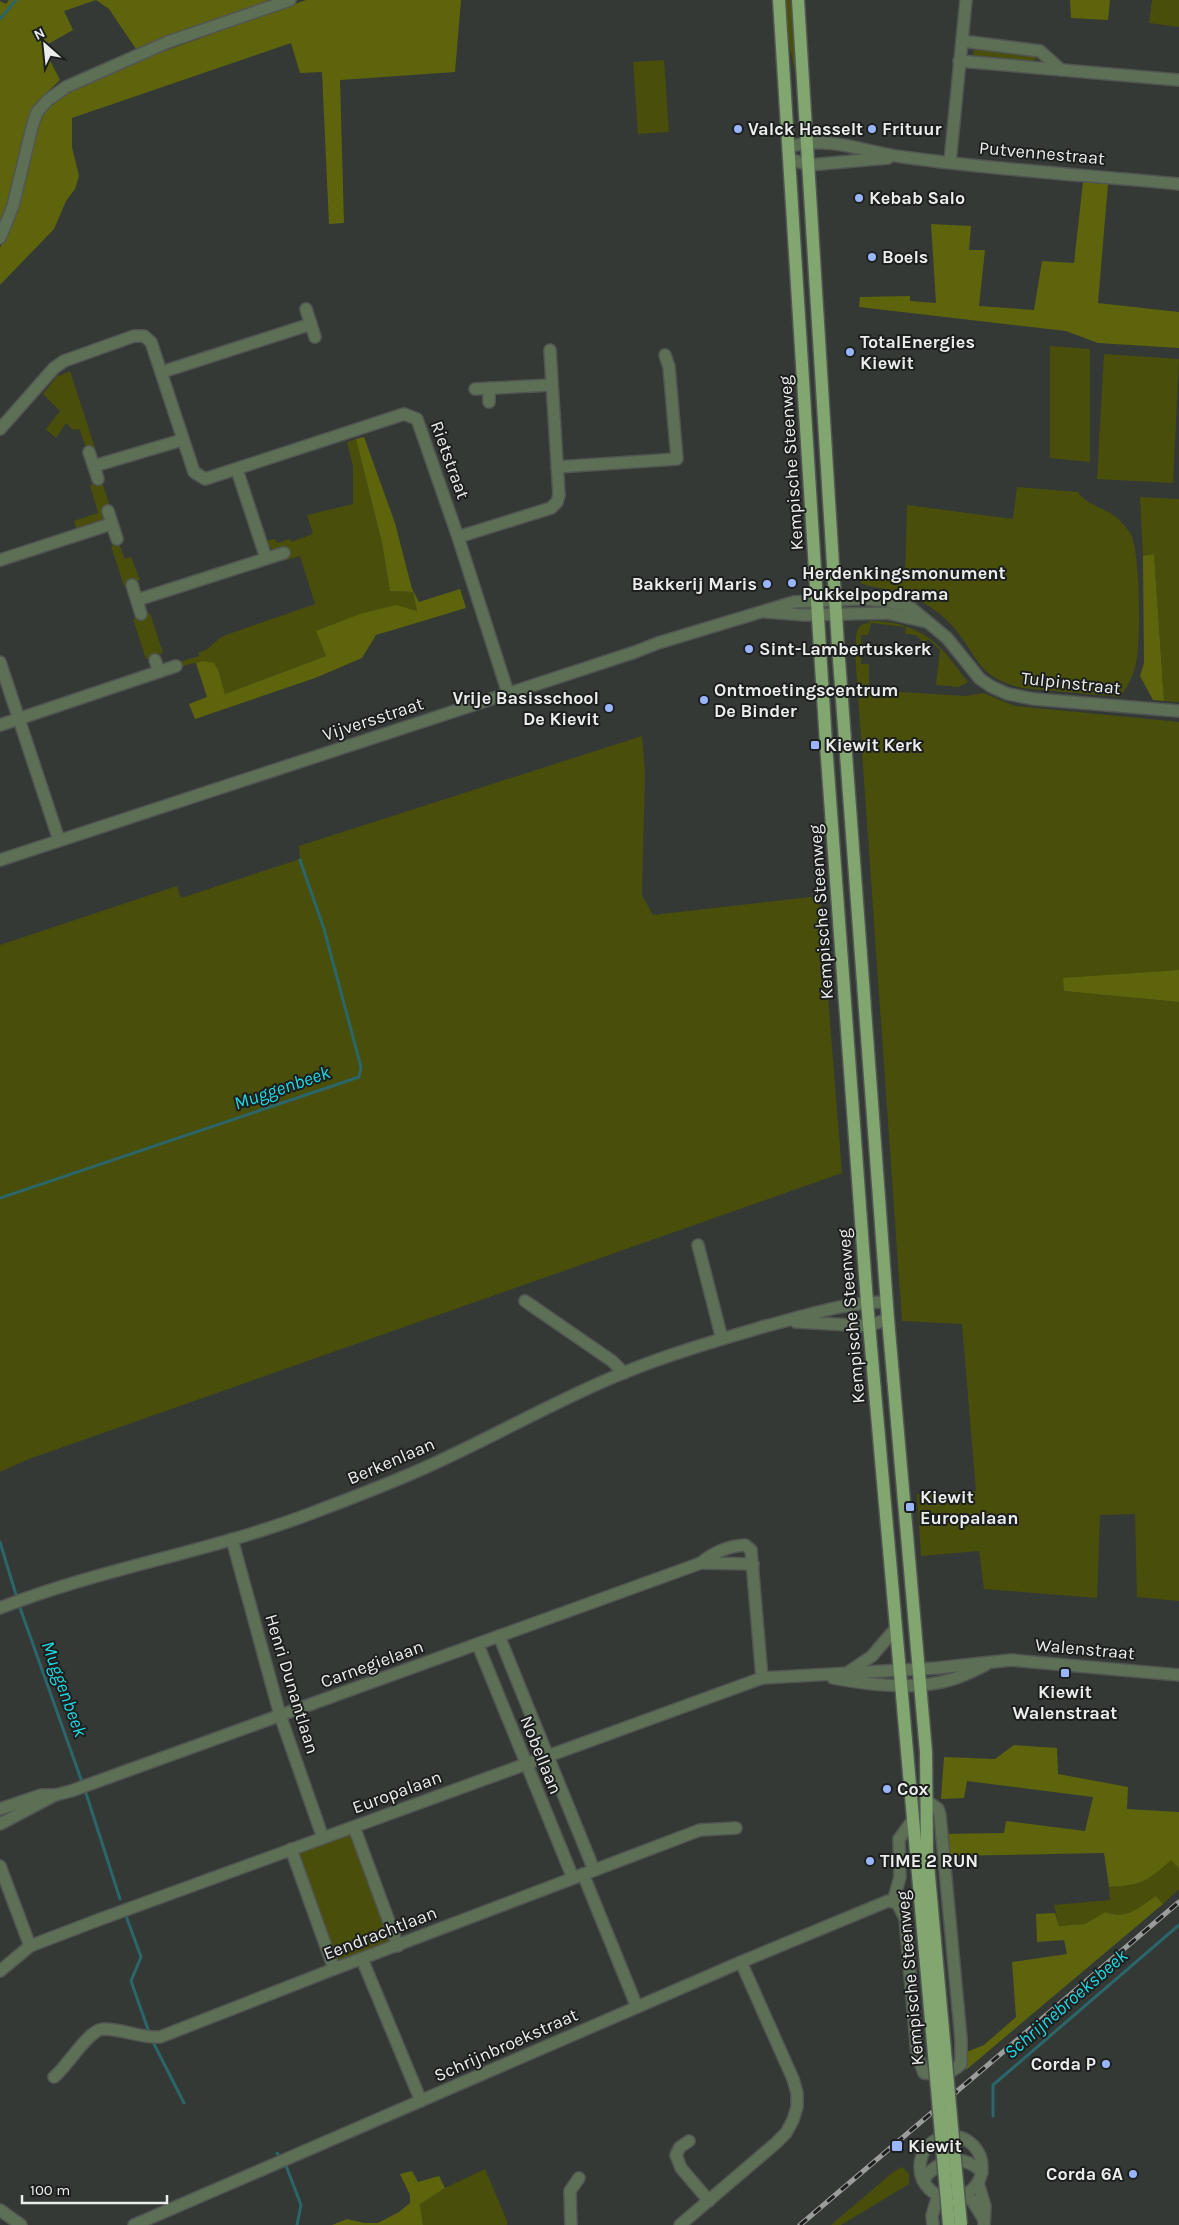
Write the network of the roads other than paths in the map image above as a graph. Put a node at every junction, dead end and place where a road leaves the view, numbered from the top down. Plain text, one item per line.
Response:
1 (290, 0) edge
2 (779, 0) edge
3 (798, 0) edge
4 (966, 0) edge
5 (962, 41) junction
6 (960, 61) junction
7 (1060, 70) junction
8 (1179, 80) edge
9 (807, 142) junction
10 (788, 153) junction
11 (902, 157) junction
12 (950, 162) junction
13 (809, 165) junction
14 (1179, 184) edge
15 (0, 238) edge
16 (306, 309) dead end
17 (311, 324) junction
18 (315, 337) dead end
19 (550, 350) dead end
20 (665, 356) dead end
21 (162, 372) junction
22 (551, 385) junction
23 (489, 388) junction
24 (475, 389) dead end
25 (489, 402) dead end
26 (0, 429) edge
27 (182, 440) junction
28 (89, 452) dead end
29 (94, 466) junction
30 (557, 467) junction
31 (237, 470) junction
32 (98, 479) dead end
33 (108, 511) dead end
34 (112, 524) junction
35 (458, 537) junction
36 (116, 539) dead end
37 (284, 553) dead end
38 (266, 558) junction
39 (0, 560) edge
40 (132, 585) dead end
41 (137, 600) junction
42 (836, 600) junction
43 (818, 601) junction
44 (757, 612) junction
45 (141, 614) dead end
46 (836, 614) junction
47 (819, 615) junction
48 (929, 623) junction
49 (155, 660) dead end
50 (0, 662) edge
51 (176, 666) dead end
52 (159, 672) junction
53 (508, 693) junction
54 (1179, 711) edge
55 (20, 719) junction
56 (0, 725) edge
57 (59, 840) junction
58 (0, 860) edge
59 (698, 1245) dead end
60 (525, 1301) dead end
61 (867, 1302) junction
62 (886, 1302) junction
63 (888, 1319) junction
64 (787, 1321) junction
65 (868, 1326) junction
66 (722, 1339) junction
67 (624, 1373) junction
68 (232, 1539) junction
69 (701, 1563) junction
70 (753, 1564) junction
71 (0, 1608) edge
72 (895, 1629) junction
73 (499, 1636) junction
74 (478, 1645) junction
75 (988, 1664) junction
76 (918, 1668) junction
77 (900, 1670) junction
78 (846, 1673) junction
79 (816, 1675) junction
80 (1179, 1675) edge
81 (762, 1678) junction
82 (919, 1684) junction
83 (901, 1685) junction
84 (280, 1715) junction
85 (548, 1756) junction
86 (526, 1764) junction
87 (54, 1795) junction
88 (927, 1800) junction
89 (0, 1809) edge
90 (913, 1820) junction
91 (0, 1824) edge
92 (354, 1827) junction
93 (736, 1828) dead end
94 (323, 1838) junction
95 (292, 1849) junction
96 (0, 1866) edge
97 (583, 1874) junction
98 (893, 1902) junction
99 (30, 1946) junction
100 (398, 1946) junction
101 (362, 1958) junction
102 (741, 1962) junction
103 (334, 1969) junction
104 (0, 1971) edge
105 (935, 1998) junction
106 (637, 2007) junction
107 (54, 2077) dead end
108 (422, 2101) junction
109 (689, 2141) dead end
110 (981, 2173) junction
111 (579, 2178) dead end
112 (923, 2180) junction
113 (938, 2195) junction
114 (963, 2196) junction
115 (709, 2201) junction
116 (0, 2210) edge
117 (984, 2221) edge
118 (21, 2225) edge
119 (134, 2225) edge
120 (571, 2225) edge
121 (680, 2225) edge
122 (933, 2225) edge
123 (949, 2225) edge
124 (961, 2225) edge

1 - 15 street
2 - 10 main road, Kempische Steenweg
3 - 9 main road, Kempische Steenweg
4 - 5 street
5 - 6 street
5 - 7 street
6 - 7 street
6 - 12 street
7 - 8 street
9 - 10 street, Putvennestraat
9 - 11 street, Putvennestraat
9 - 13 main road, Kempische Steenweg
10 - 13 street, Putvennestraat
10 - 43 main road, Kempische Steenweg
11 - 12 street, Putvennestraat
11 - 13 street, Putvennestraat
12 - 14 street, Putvennestraat
13 - 42 main road, Kempische Steenweg
16 - 17 street
17 - 18 street
17 - 21 street
19 - 22 street
20 - 30 street
21 - 26 street, Rietstraat
21 - 27 street, Rietstraat
22 - 23 street
22 - 30 street
23 - 24 street
23 - 25 street
27 - 29 street
27 - 31 street, Rietstraat
28 - 29 street
29 - 32 street
30 - 35 street
31 - 35 street, Rietstraat
31 - 38 street
33 - 34 street
34 - 36 street
34 - 39 street
35 - 53 street, Rietstraat
37 - 38 street
38 - 41 street
40 - 41 street
41 - 45 street
42 - 43 street, Vijversstraat
42 - 46 main road, Kempische Steenweg
42 - 48 street, Tulpinstraat
43 - 44 street, Vijversstraat
43 - 47 main road, Kempische Steenweg
44 - 47 street, Vijversstraat
44 - 53 street, Vijversstraat
46 - 47 street, Tulpinstraat
46 - 48 street, Tulpinstraat
46 - 62 main road, Kempische Steenweg
47 - 61 main road, Kempische Steenweg
48 - 54 street, Tulpinstraat
49 - 52 street
50 - 55 street
51 - 52 street
52 - 55 street
53 - 57 street, Vijversstraat
55 - 56 street
55 - 57 street
57 - 58 street, Vijversstraat
59 - 66 street
60 - 67 street
61 - 62 street, Berkenlaan
61 - 64 street, Berkenlaan
61 - 65 main road, Kempische Steenweg
62 - 63 main road, Kempische Steenweg
63 - 65 street, Berkenlaan
63 - 76 main road, Kempische Steenweg
64 - 65 street, Berkenlaan
64 - 66 street, Berkenlaan
65 - 72 main road, Kempische Steenweg
66 - 67 street, Berkenlaan
67 - 68 street, Berkenlaan
68 - 71 street, Berkenlaan
68 - 84 street, Henri Dunantlaan
69 - 70 street, Carnegielaan
69 - 70 street, Carnegielaan
69 - 73 street, Carnegielaan
70 - 81 street, Carnegielaan
72 - 77 main road, Kempische Steenweg
72 - 78 street, Europalaan
73 - 74 street, Carnegielaan
73 - 85 street, Nobellaan
74 - 84 street, Carnegielaan
74 - 86 street, Nobellaan
75 - 76 street, Walenstraat
75 - 80 street, Walenstraat
75 - 82 street, Walenstraat
76 - 77 street, Walenstraat
76 - 82 main road, Kempische Steenweg
77 - 78 street, Europalaan
77 - 83 main road, Kempische Steenweg
78 - 79 street, Europalaan
79 - 81 street, Europalaan
79 - 83 street, Europalaan
81 - 85 street, Europalaan
82 - 83 street, Europalaan
82 - 88 main road, Kempische Steenweg
83 - 90 main road, Kempische Steenweg
84 - 87 street, Carnegielaan
84 - 94 street, Henri Dunantlaan
85 - 86 street, Europalaan
85 - 97 street, Nobellaan
86 - 92 street, Europalaan
86 - 97 street, Nobellaan
87 - 89 street, Carnegielaan
87 - 91 street, Carnegielaan
88 - 98 street, Kempische Steenweg
88 - 105 main road, Kempische Steenweg
90 - 98 street, Kempische Steenweg
90 - 105 main road, Kempische Steenweg
92 - 94 street, Europalaan
92 - 100 street
93 - 97 street, Eendrachtlaan
94 - 95 street, Europalaan
95 - 99 street, Europalaan
95 - 103 street
96 - 99 street
97 - 100 street, Eendrachtlaan
97 - 106 street, Nobellaan
98 - 102 street, Schrijnbroekstraat
99 - 104 street, Europalaan
100 - 101 street, Eendrachtlaan
101 - 103 street, Eendrachtlaan
101 - 108 street
102 - 106 street, Schrijnbroekstraat
102 - 115 street
103 - 107 street, Eendrachtlaan
105 - 123 main road, Kempische Steenweg, bridge
105 - 124 main road, Kempische Steenweg, bridge
106 - 108 street, Schrijnbroekstraat
108 - 119 street, Schrijnbroekstraat
109 - 115 street
110 - 112 street
110 - 112 street
110 - 114 street
110 - 117 street
111 - 120 street
112 - 113 street
113 - 114 street
113 - 122 street
114 - 117 street
115 - 121 street
116 - 118 street

